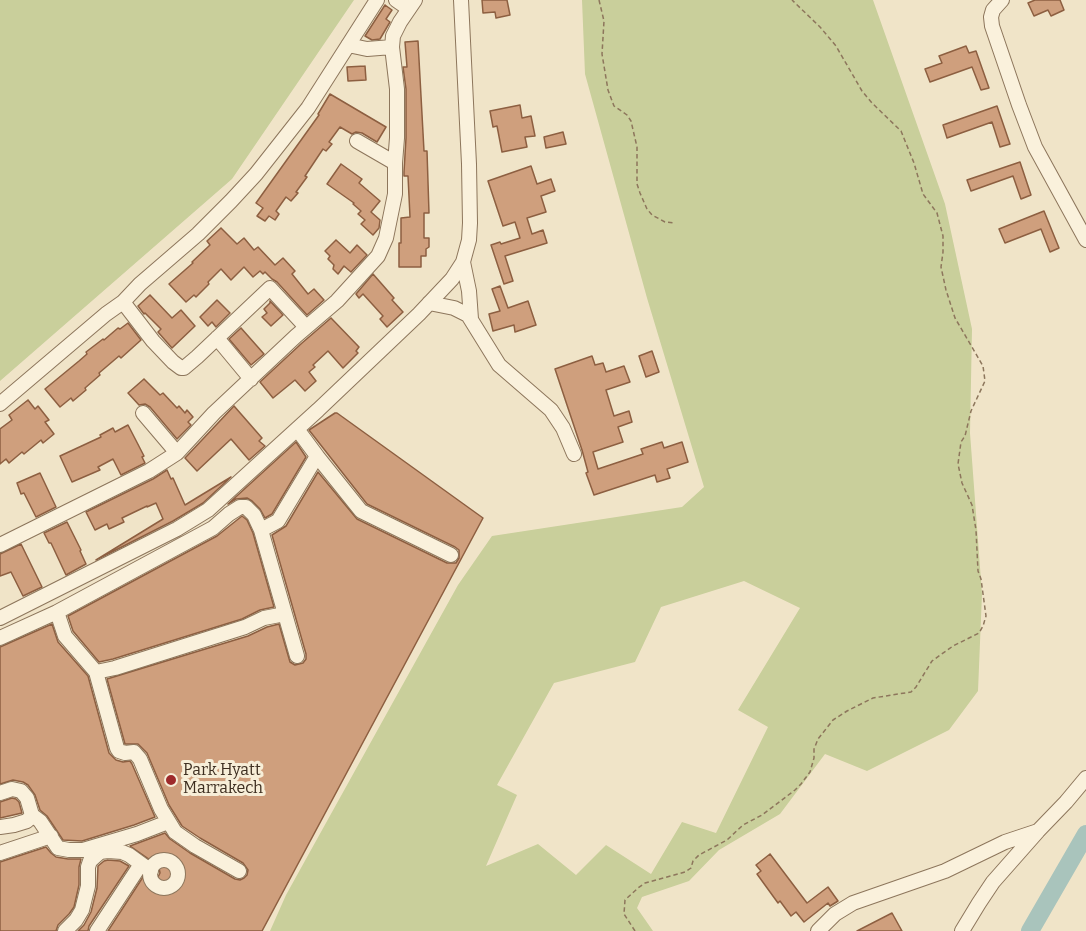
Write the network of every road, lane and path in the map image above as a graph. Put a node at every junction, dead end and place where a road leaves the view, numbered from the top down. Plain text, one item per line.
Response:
1 (377, 0) edge
2 (396, 0) edge
3 (461, 0) edge
4 (599, 0) edge
5 (792, 0) edge
6 (1002, 0) edge
7 (412, 5) edge
8 (348, 45) junction
9 (392, 47) junction
10 (357, 141) dead end
11 (395, 163) junction
12 (675, 224) dead end
13 (1086, 240) edge
14 (463, 262) junction
15 (469, 296) junction
16 (123, 302) junction
17 (429, 303) junction
18 (458, 309) junction
19 (471, 319) junction
20 (306, 327) junction
21 (217, 338) junction
22 (251, 379) junction
23 (0, 404) edge
24 (143, 413) dead end
25 (297, 429) junction
26 (177, 453) junction
27 (574, 454) dead end
28 (317, 456) junction
29 (261, 530) junction
30 (0, 545) edge
31 (451, 555) dead end
32 (57, 612) junction
33 (285, 614) junction
34 (0, 618) edge
35 (0, 638) edge
36 (297, 657) dead end
37 (96, 672) junction
38 (1086, 778) edge
39 (0, 793) edge
40 (32, 815) junction
41 (168, 822) junction
42 (0, 826) edge
43 (1038, 831) junction
44 (51, 836) junction
45 (0, 853) edge
46 (239, 871) dead end
47 (65, 931) edge
48 (97, 931) edge
49 (635, 931) edge
50 (818, 931) edge
51 (962, 931) edge

1 - 8 street
2 - 7 street
3 - 14 street
4 - 12 path
5 - 49 path
6 - 13 street
7 - 9 street
8 - 9 street
8 - 16 street
9 - 11 street
10 - 11 street
11 - 20 street
14 - 15 street
14 - 17 street
15 - 18 street
15 - 19 street
16 - 21 street
16 - 23 street
17 - 18 street
17 - 25 street
18 - 19 street
19 - 27 street
20 - 21 street
20 - 22 street
21 - 22 street
22 - 26 street
24 - 26 street
25 - 28 street
25 - 34 street
26 - 30 street
28 - 29 street
28 - 31 street
29 - 32 street
29 - 33 street
32 - 35 street
32 - 37 street
33 - 36 street
33 - 37 street
37 - 41 street
38 - 43 street
39 - 40 street
40 - 42 street
40 - 44 street
41 - 44 street
41 - 46 street
43 - 50 street
43 - 51 street
44 - 45 street
47 - 48 street

